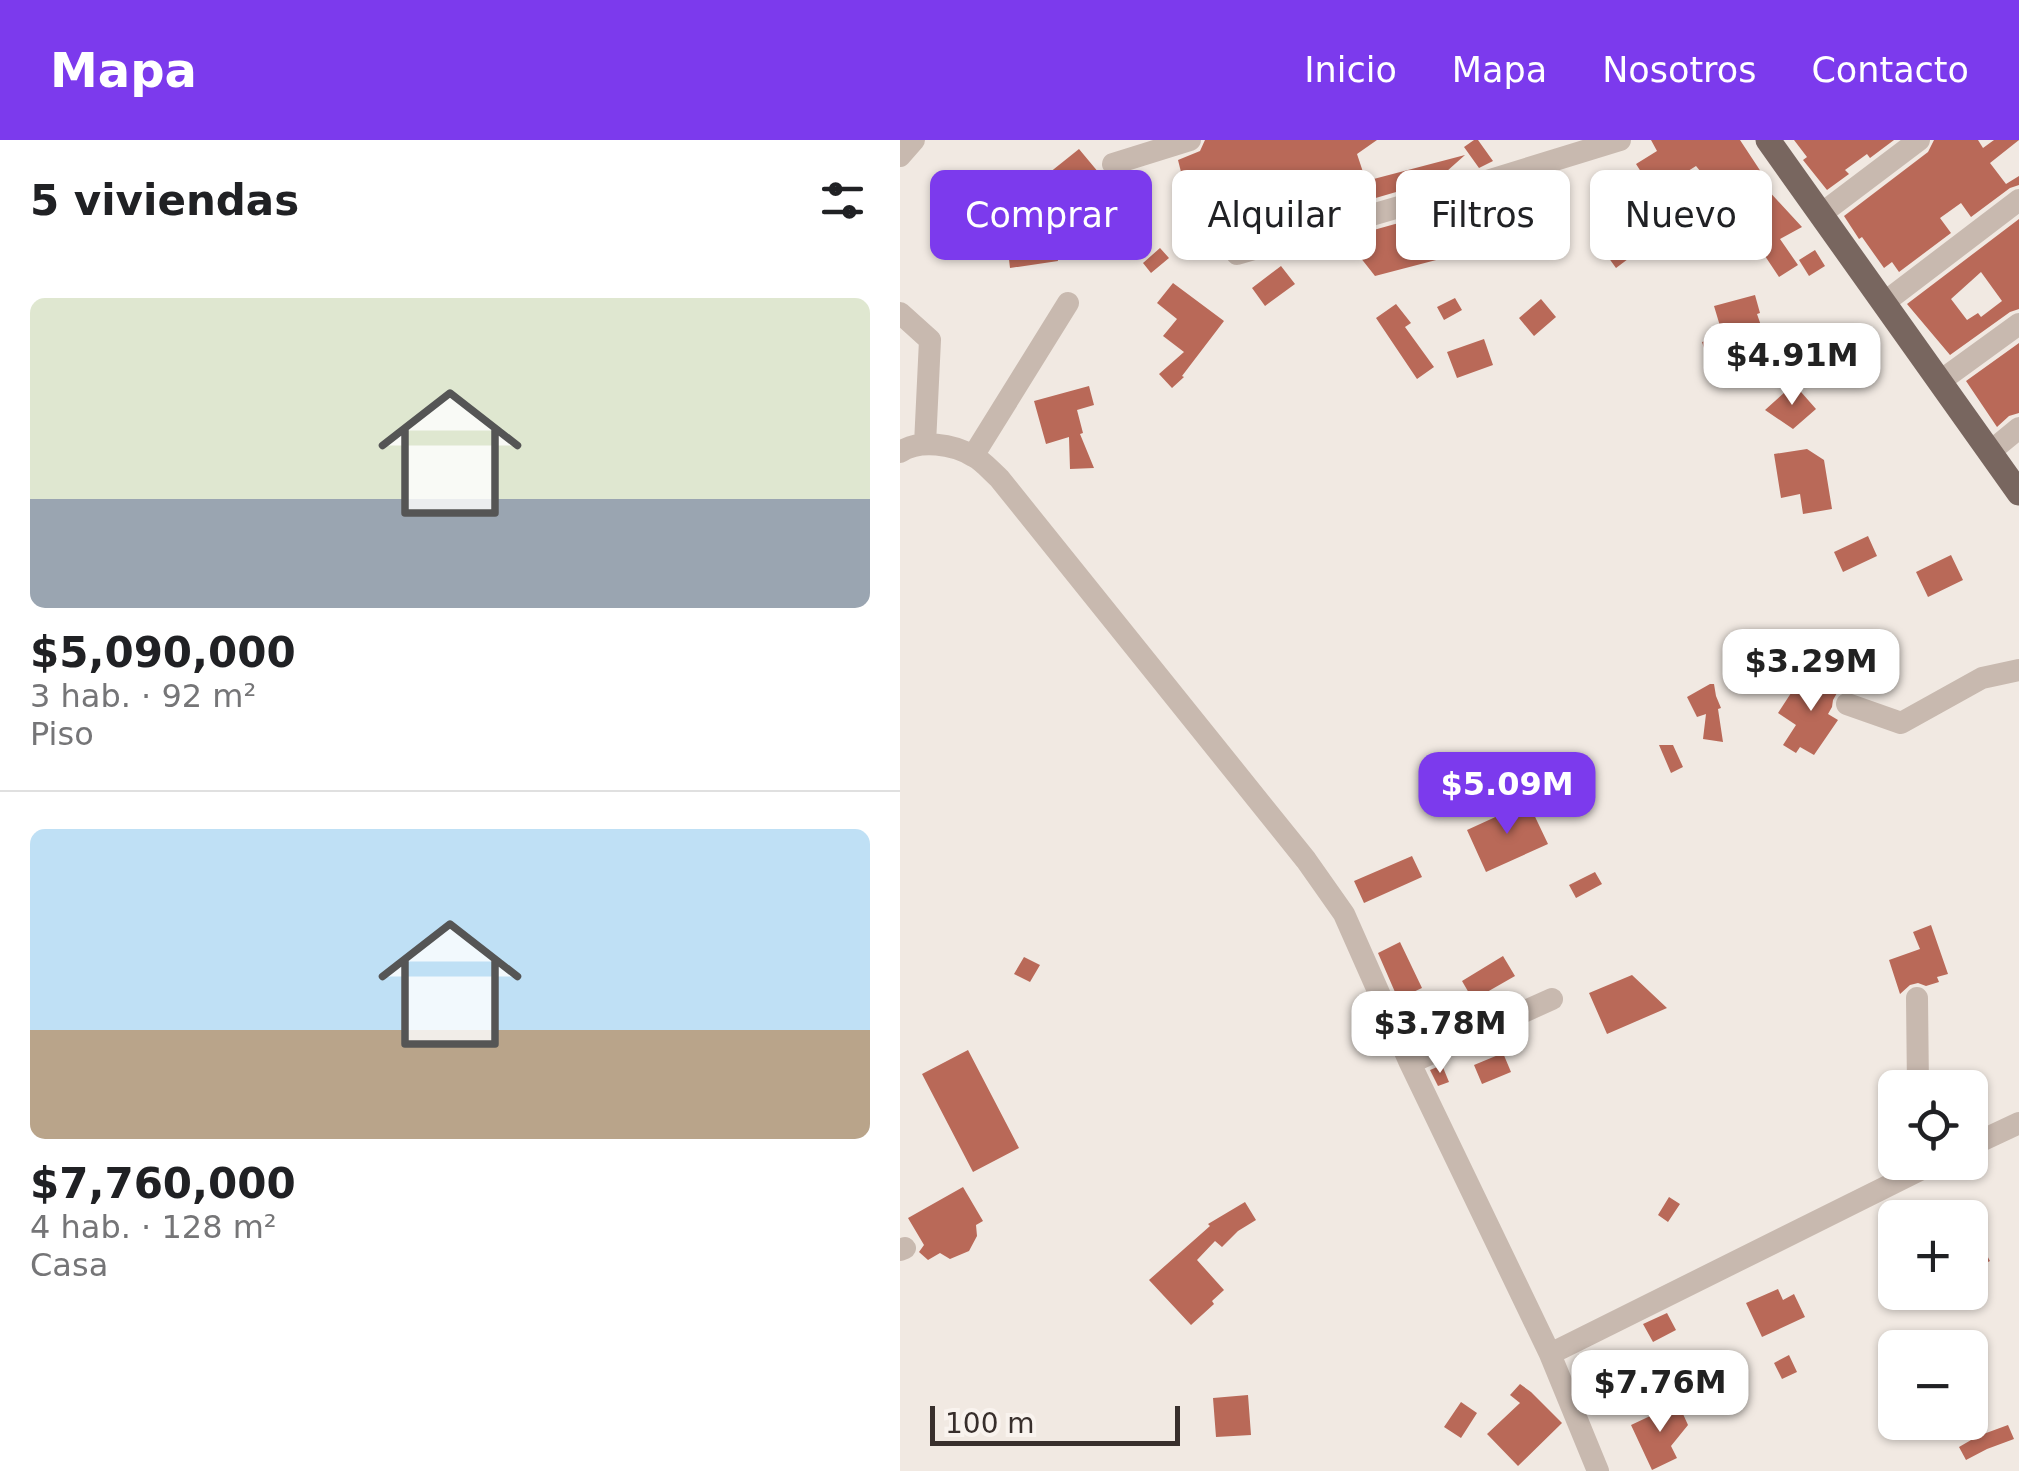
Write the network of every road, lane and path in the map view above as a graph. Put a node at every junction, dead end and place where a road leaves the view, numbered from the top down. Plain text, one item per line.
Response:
1 (914, 140) edge
2 (1190, 140) edge
3 (1620, 140) edge
4 (1768, 140) edge
5 (1919, 140) edge
6 (900, 156) edge
7 (1113, 164) dead end
8 (2019, 200) edge
9 (1376, 214) edge
10 (1821, 214) junction
11 (1885, 302) junction
12 (1068, 303) dead end
13 (900, 313) edge
14 (2019, 324) edge
15 (1938, 382) junction
16 (2019, 428) edge
17 (924, 444) junction
18 (1991, 451) junction
19 (900, 452) edge
20 (974, 456) junction
21 (2019, 492) edge
22 (2019, 670) edge
23 (1847, 704) dead end
24 (1917, 998) dead end
25 (1552, 999) dead end
26 (1410, 1063) junction
27 (1918, 1070) edge
28 (2019, 1123) edge
29 (1988, 1138) edge
30 (1899, 1180) edge
31 (1550, 1354) junction
32 (1598, 1471) edge

1 - 6 street
2 - 7 street
3 - 9 street
4 - 10 main road
5 - 10 street
8 - 11 street
10 - 11 main road
11 - 15 main road
12 - 20 street
13 - 17 street
14 - 15 street
15 - 18 main road
16 - 18 street
17 - 19 street
17 - 20 street
18 - 21 main road
20 - 26 street
22 - 23 street
24 - 27 street
25 - 26 street
26 - 31 street
28 - 29 street
30 - 31 street
31 - 32 street

